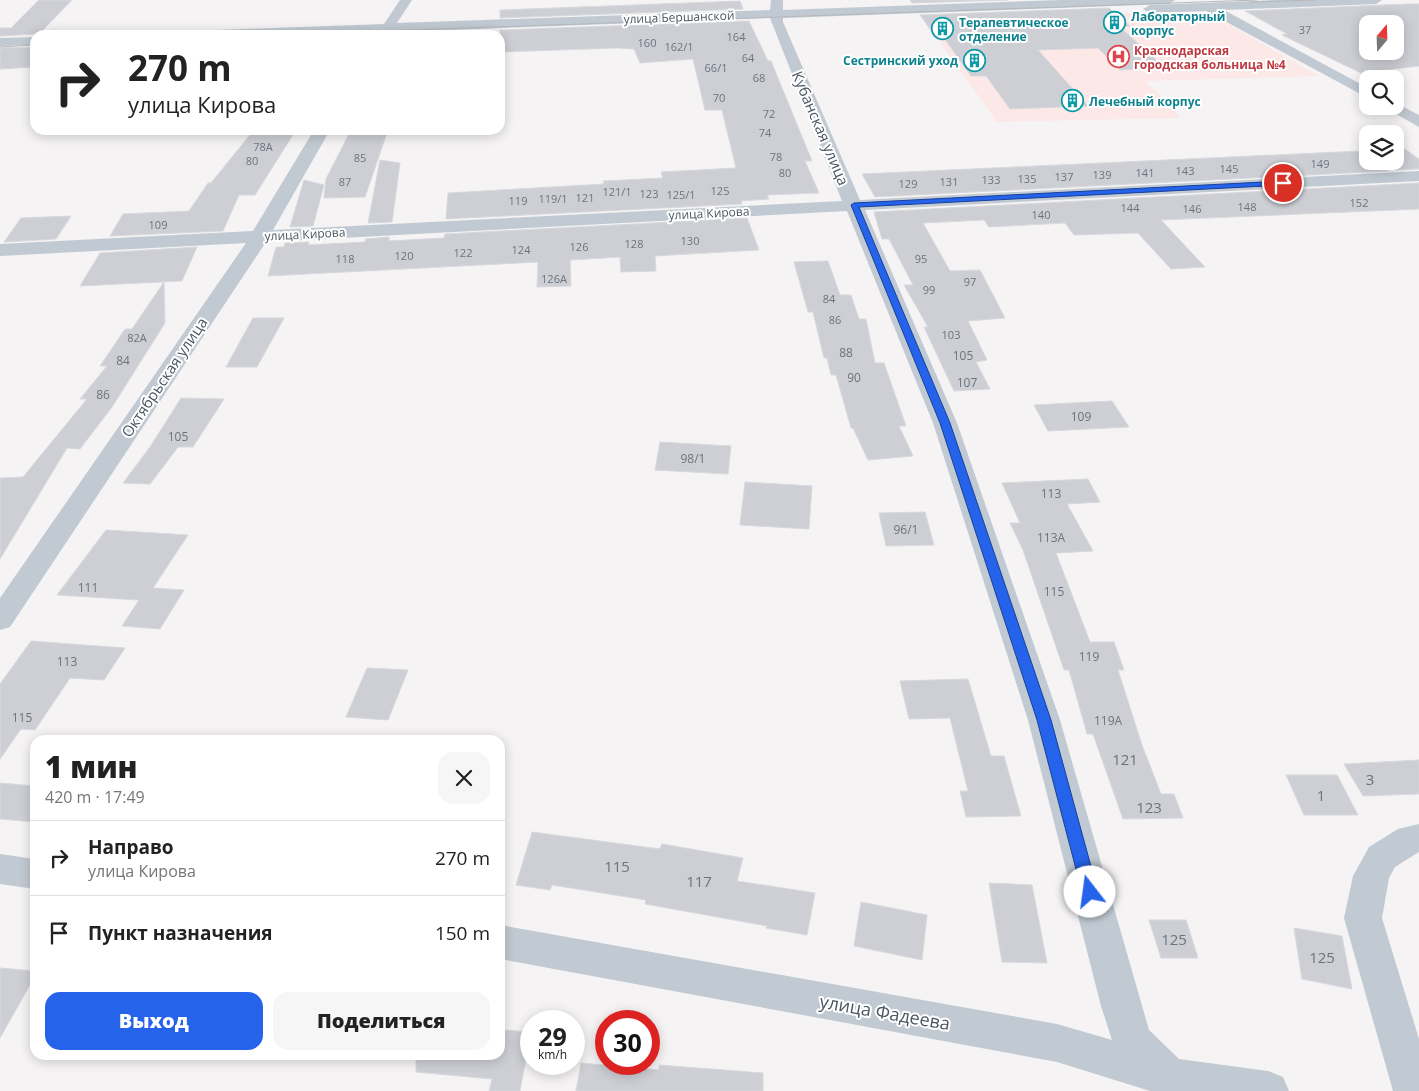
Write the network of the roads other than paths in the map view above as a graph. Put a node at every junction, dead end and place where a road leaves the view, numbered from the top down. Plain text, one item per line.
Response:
1 (406, 0) edge
2 (1169, 0) edge
3 (1376, 0) edge
4 (1203, 3) edge
5 (776, 12) edge
6 (387, 30) edge
7 (407, 30) edge
8 (487, 30) edge
9 (30, 41) edge
10 (0, 42) edge
11 (30, 48) edge
12 (0, 49) edge
13 (1359, 89) edge
14 (1404, 114) edge
15 (1419, 122) edge
16 (319, 135) edge
17 (1419, 176) edge
18 (854, 205) junction
19 (260, 236) junction
20 (0, 250) edge
21 (0, 620) edge
22 (1419, 838) edge
23 (0, 869) edge
24 (30, 873) edge
25 (505, 943) edge
26 (1177, 1084) edge
27 (1268, 1091) edge
28 (1414, 1091) edge

1 - 6 street
2 - 5 street, улица Бершанской
3 - 4 street, улица Бершанской
4 - 5 street, улица Бершанской
4 - 13 street
5 - 7 street, улица Бершанской
5 - 8 street, улица Бершанской
5 - 18 street, Кубанская улица
9 - 10 street
11 - 12 street
14 - 15 street
16 - 19 street, Октябрьская улица
17 - 18 street, улица Кирова
18 - 19 street, улица Кирова
18 - 26 street, Кубанская улица
19 - 20 street, улица Кирова
19 - 21 street, Октябрьская улица
22 - 28 street
23 - 24 street
25 - 26 street, улица Фадеева
26 - 27 street, улица Фадеева

